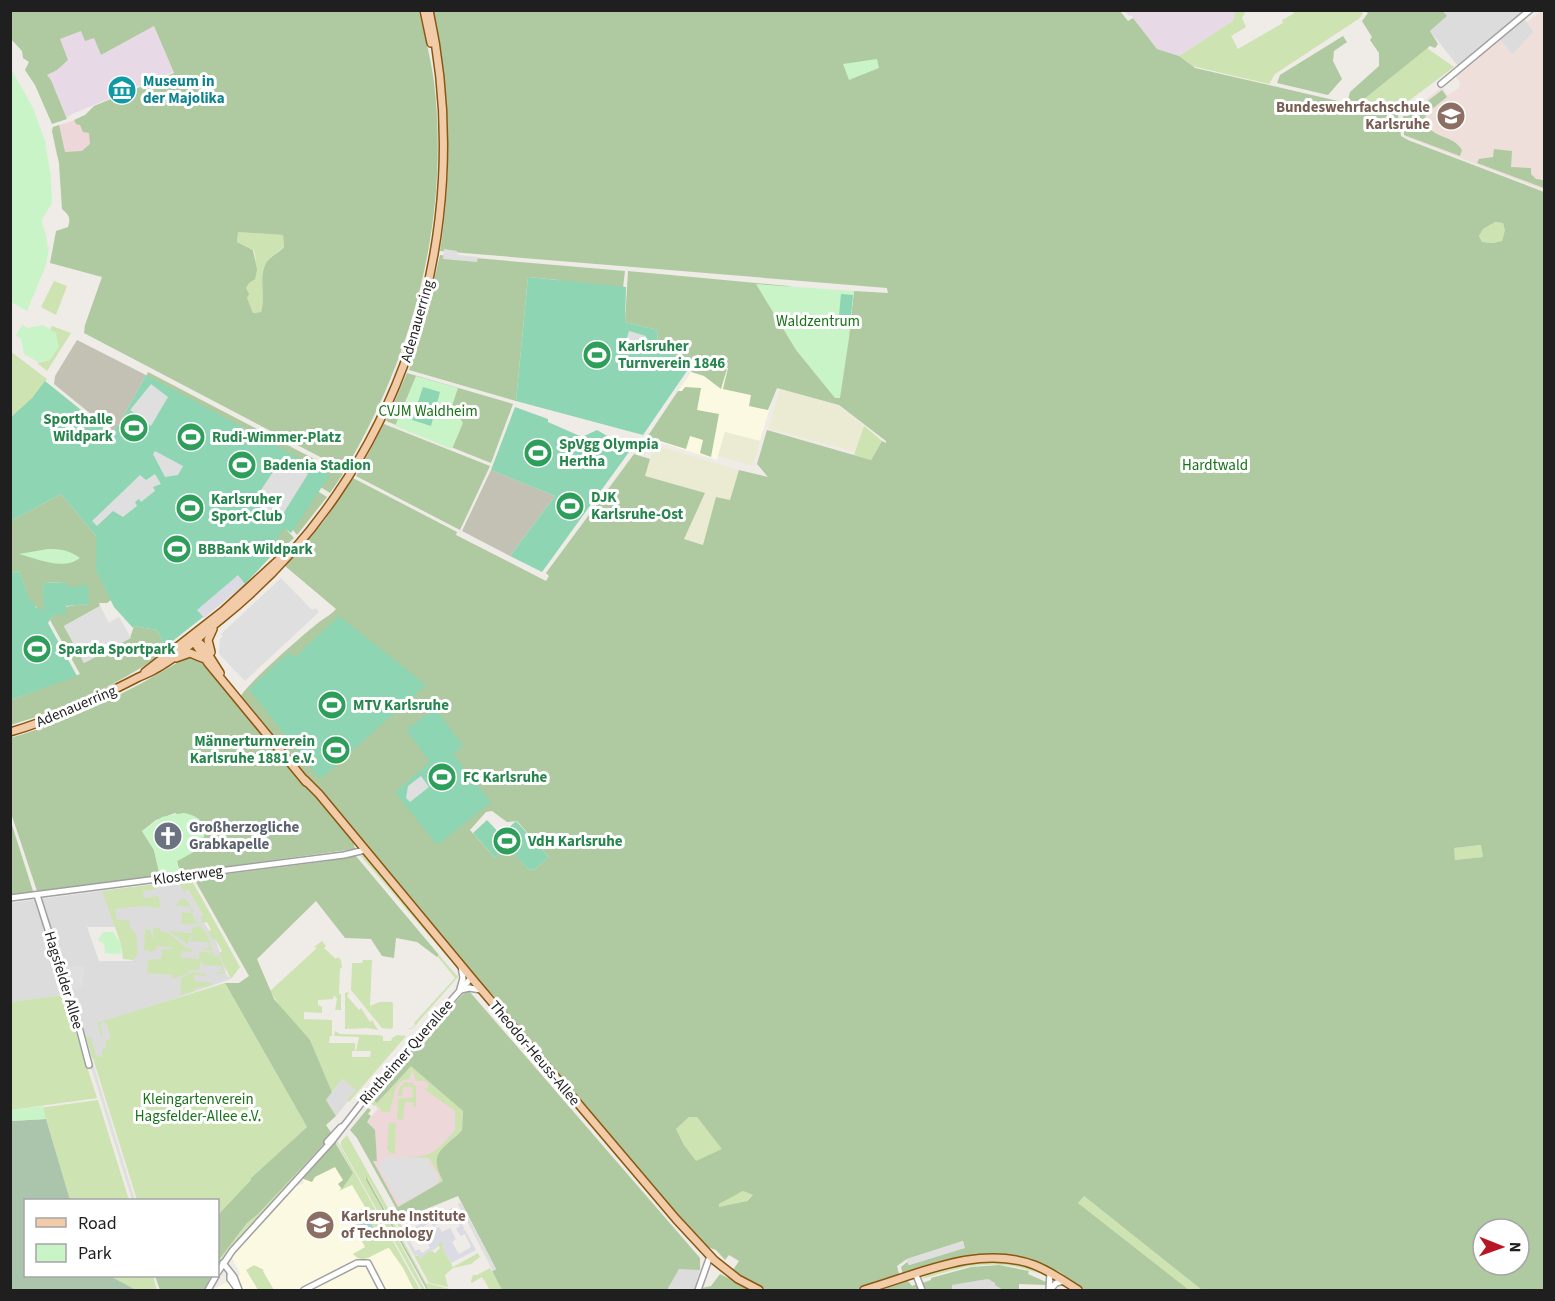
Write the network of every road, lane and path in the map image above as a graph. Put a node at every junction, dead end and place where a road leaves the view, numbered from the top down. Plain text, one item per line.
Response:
1 (424, 10) edge
2 (429, 10) edge
3 (1530, 10) edge
4 (438, 68) junction
5 (1441, 84) dead end
6 (296, 545) junction
7 (225, 616) junction
8 (193, 639) junction
9 (168, 662) junction
10 (208, 663) junction
11 (216, 666) junction
12 (140, 676) junction
13 (227, 685) junction
14 (10, 732) edge
15 (365, 850) junction
16 (37, 895) junction
17 (10, 898) edge
18 (461, 965) junction
19 (471, 978) junction
20 (481, 990) junction
21 (460, 991) junction
22 (89, 1065) dead end
23 (710, 1256) junction
24 (223, 1263) junction
25 (722, 1266) junction
26 (219, 1270) edge
27 (1050, 1272) junction
28 (704, 1273) junction
29 (916, 1275) junction
30 (1064, 1281) junction
31 (238, 1290) edge
32 (304, 1290) edge
33 (382, 1290) edge
34 (698, 1290) edge
35 (759, 1290) edge
36 (864, 1290) edge
37 (922, 1290) edge
38 (1049, 1290) edge
39 (1078, 1290) edge

1 - 4 main road, Adenauerring
2 - 4 main road, Adenauerring
3 - 5 street
4 - 6 main road, Adenauerring
6 - 7 main road, Adenauerring
6 - 8 main road, Adenauerring
7 - 8 main road, Adenauerring
7 - 11 main road
8 - 9 main road, Adenauerring
8 - 10 main road, Theodor-Heuss-Allee
8 - 11 main road, Theodor-Heuss-Allee
8 - 12 main road, Adenauerring
9 - 10 main road
9 - 12 main road, Adenauerring
10 - 13 main road, Theodor-Heuss-Allee
11 - 13 main road, Theodor-Heuss-Allee
12 - 14 main road, Adenauerring
13 - 15 main road, Theodor-Heuss-Allee
15 - 16 street, Klosterweg
15 - 18 main road, Theodor-Heuss-Allee
16 - 17 street, Klosterweg
16 - 22 street, Hagsfelder Allee
18 - 19 main road, Theodor-Heuss-Allee
18 - 21 street
19 - 20 main road, Theodor-Heuss-Allee
19 - 21 street, Rintheimer Querallee
20 - 21 street
20 - 23 main road, Theodor-Heuss-Allee
21 - 24 street, Rintheimer Querallee
23 - 25 main road, Theodor-Heuss-Allee
23 - 28 street
24 - 26 street, Rintheimer Querallee
24 - 31 street
25 - 28 street
25 - 35 main road, Theodor-Heuss-Allee
27 - 29 main road
27 - 30 main road
27 - 38 street
28 - 34 street
29 - 36 main road
29 - 37 street
30 - 38 street
30 - 39 main road
32 - 33 street

